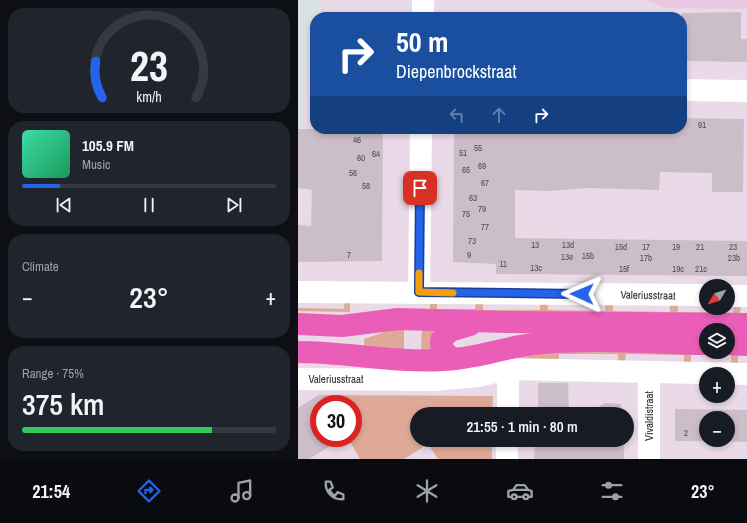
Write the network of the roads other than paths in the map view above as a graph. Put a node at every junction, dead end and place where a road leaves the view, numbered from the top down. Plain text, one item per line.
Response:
1 (423, 0) edge
2 (423, 12) edge
3 (687, 90) edge
4 (747, 91) edge
5 (421, 134) edge
6 (298, 292) edge
7 (374, 292) junction
8 (419, 292) junction
9 (699, 295) edge
10 (735, 296) edge
11 (747, 296) edge
12 (375, 320) junction
13 (483, 322) junction
14 (298, 324) edge
15 (747, 324) edge
16 (699, 344) edge
17 (735, 344) edge
18 (747, 344) edge
19 (298, 352) edge
20 (465, 365) junction
21 (508, 369) junction
22 (649, 373) junction
23 (747, 374) edge
24 (298, 379) edge
25 (508, 407) edge
26 (507, 447) edge
27 (507, 459) edge
28 (649, 459) edge

1 - 2 street
3 - 4 street
5 - 8 street
6 - 7 street, Valeriusstraat
7 - 8 street, Valeriusstraat
7 - 12 street
8 - 9 street, Valeriusstraat
10 - 11 street
12 - 13 main road
12 - 14 main road
13 - 15 main road
13 - 20 main road
16 - 20 main road, Valeriusstraat
17 - 18 main road
19 - 20 main road, Valeriusstraat
20 - 21 street, Valeriusstraat
20 - 24 street, Valeriusstraat
21 - 22 street, Valeriusstraat
21 - 25 street
22 - 23 street, Valeriusstraat
22 - 28 street, Vivaldistraat
26 - 27 street

